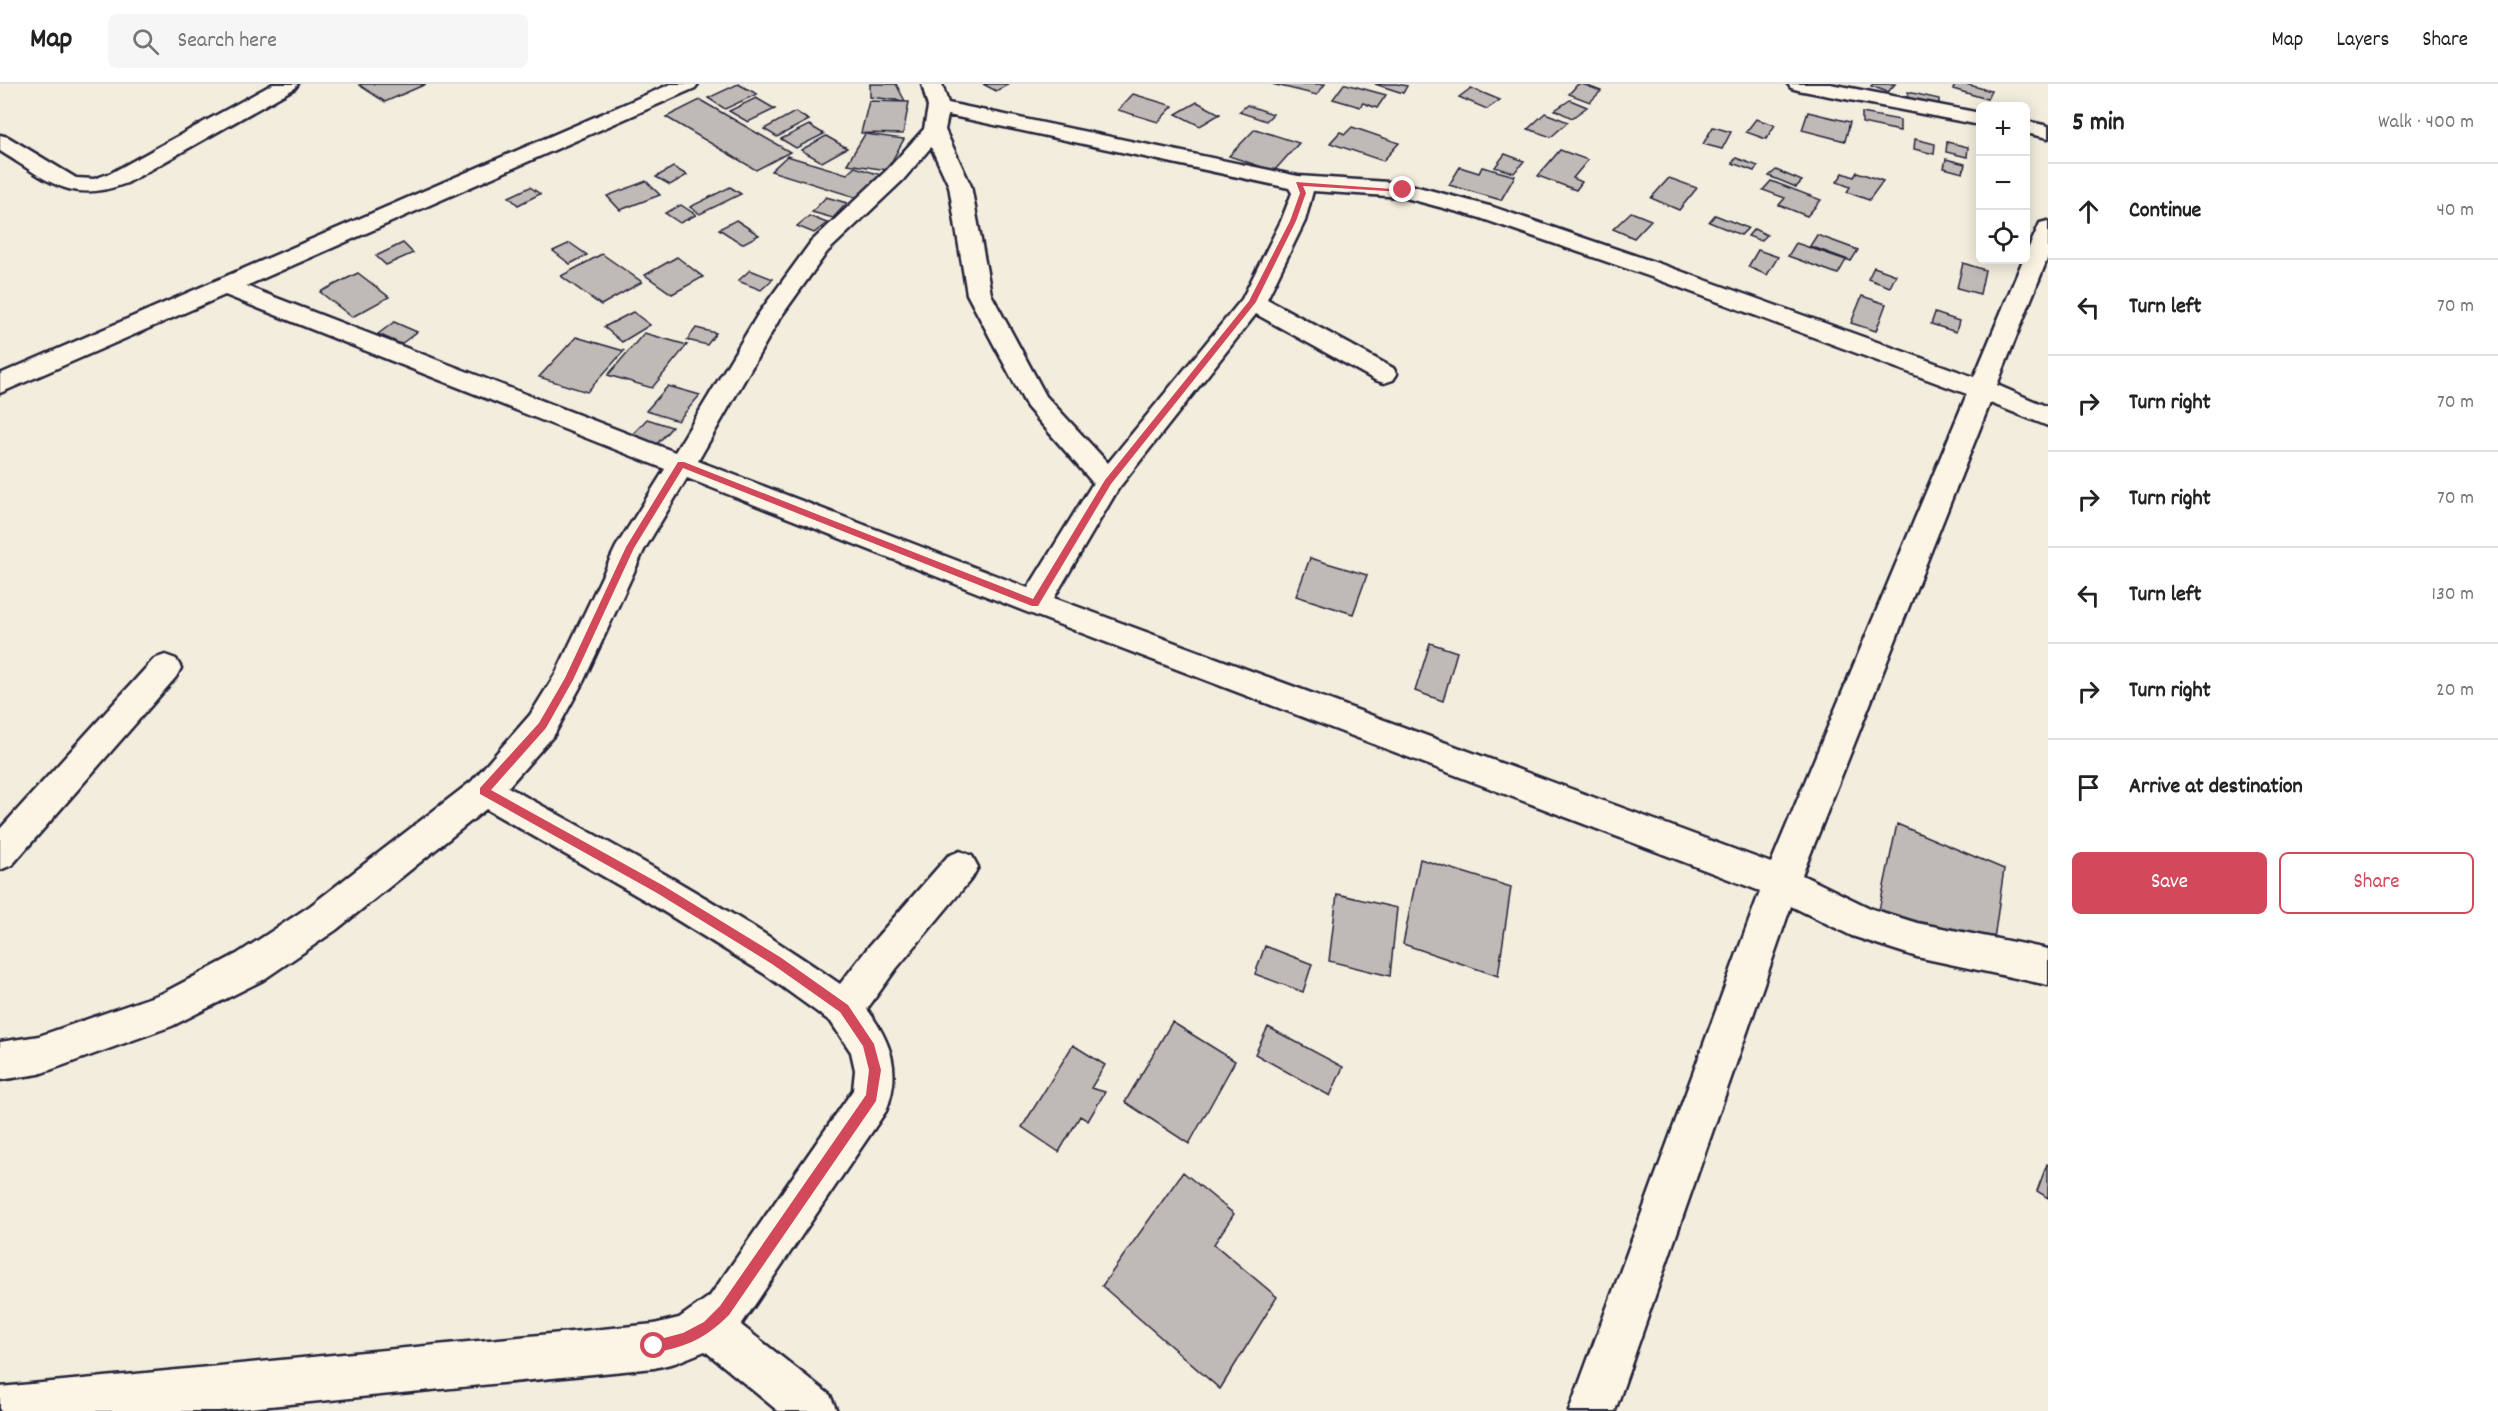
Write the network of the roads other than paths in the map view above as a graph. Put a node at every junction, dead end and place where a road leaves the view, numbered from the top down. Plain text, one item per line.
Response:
1 (288, 84) edge
2 (932, 84) edge
3 (1798, 84) edge
4 (683, 85) edge
5 (936, 118) junction
6 (1976, 118) edge
7 (2030, 129) edge
8 (2048, 132) edge
9 (0, 142) edge
10 (1298, 183) junction
11 (2048, 228) edge
12 (223, 286) junction
13 (2035, 296) edge
14 (1253, 302) junction
15 (1384, 374) dead end
16 (0, 384) edge
17 (1981, 390) junction
18 (2048, 417) edge
19 (681, 465) junction
20 (1108, 482) junction
21 (1035, 603) junction
22 (165, 668) dead end
23 (484, 791) junction
24 (0, 854) edge
25 (960, 867) dead end
26 (1781, 883) junction
27 (2048, 967) edge
28 (844, 1009) junction
29 (0, 1061) edge
30 (708, 1326) junction
31 (0, 1410) edge
32 (814, 1411) edge
33 (1592, 1411) edge

1 - 9 street
2 - 5 street
3 - 6 street
4 - 12 street
5 - 10 street
5 - 19 street
5 - 20 street
7 - 8 street
10 - 14 street
10 - 17 street
11 - 13 street
12 - 16 street
12 - 19 street
13 - 17 street
14 - 15 street
14 - 20 street
17 - 18 street
17 - 26 street
19 - 21 street
19 - 23 street
20 - 21 street
21 - 26 street
22 - 24 street
23 - 28 street
23 - 29 street
25 - 28 street
26 - 27 street
26 - 33 street
28 - 30 street
30 - 31 street
30 - 32 street

